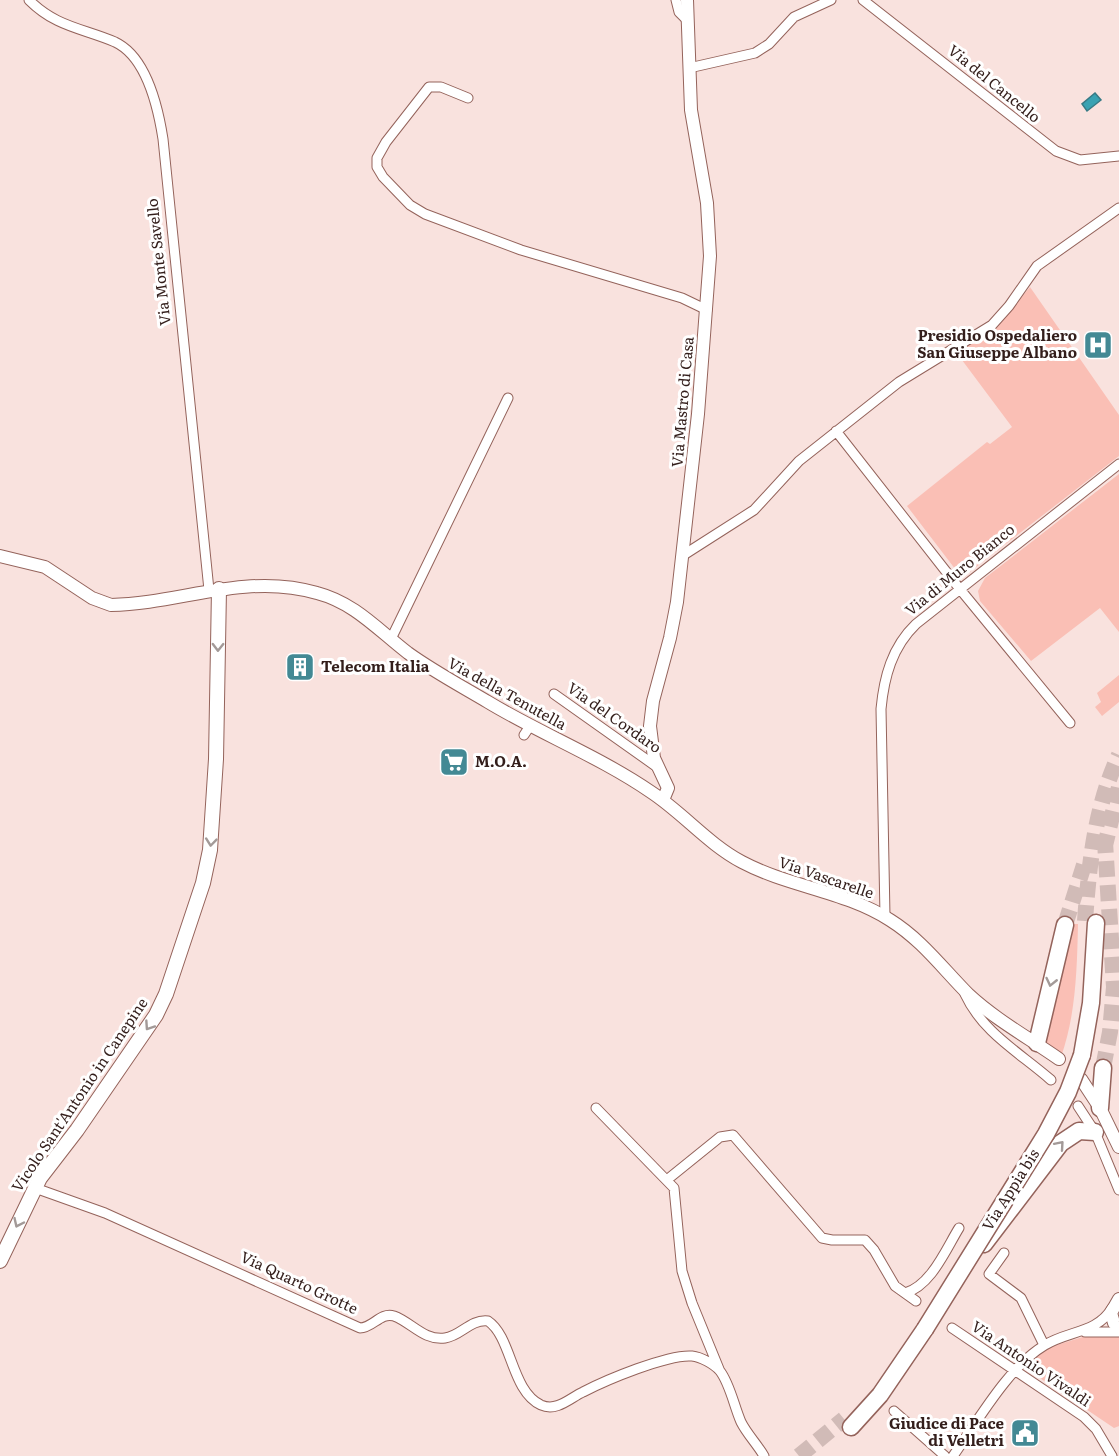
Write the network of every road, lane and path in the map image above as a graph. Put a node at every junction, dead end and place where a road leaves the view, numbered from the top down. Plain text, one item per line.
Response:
1 (28, 0) edge
2 (676, 0) edge
3 (687, 0) edge
4 (831, 0) edge
5 (863, 0) edge
6 (687, 20) junction
7 (689, 68) junction
8 (468, 98) dead end
9 (1119, 156) edge
10 (1119, 208) edge
11 (707, 310) junction
12 (508, 399) dead end
13 (836, 431) junction
14 (1119, 464) edge
15 (0, 556) edge
16 (682, 556) junction
17 (959, 588) junction
18 (214, 589) junction
19 (391, 639) junction
20 (554, 694) dead end
21 (1070, 723) dead end
22 (658, 767) junction
23 (663, 800) junction
24 (885, 916) junction
25 (1090, 922) tunnel mouth
26 (1065, 925) tunnel mouth
27 (961, 986) junction
28 (1036, 1043) junction
29 (1071, 1055) junction
30 (1103, 1068) tunnel mouth
31 (1081, 1079) dead end
32 (1051, 1080) dead end
33 (1078, 1106) dead end
34 (596, 1108) dead end
35 (1100, 1108) junction
36 (1095, 1132) junction
37 (1119, 1147) edge
38 (668, 1179) junction
39 (34, 1188) junction
40 (1119, 1190) edge
41 (959, 1228) dead end
42 (1004, 1253) dead end
43 (0, 1261) edge
44 (962, 1269) junction
45 (905, 1293) junction
46 (916, 1301) dead end
47 (1117, 1301) edge
48 (921, 1326) junction
49 (952, 1328) dead end
50 (1119, 1329) edge
51 (1076, 1332) junction
52 (1044, 1345) junction
53 (720, 1371) junction
54 (1014, 1372) junction
55 (894, 1410) dead end
56 (848, 1423) tunnel mouth
57 (764, 1456) edge
58 (945, 1456) edge
59 (953, 1456) edge
60 (1112, 1456) edge

1 - 18 street, Via Monte Savello
2 - 6 street
3 - 6 street, Via Mastro di Casa
4 - 7 street
5 - 9 street, Via del Cancello
6 - 7 street, Via Mastro di Casa
7 - 11 street, Via Mastro di Casa
8 - 11 street
10 - 13 street
11 - 16 street, Via Mastro di Casa
12 - 19 street
13 - 16 street
13 - 17 street
14 - 17 street, Via di Muro Bianco
15 - 18 street, Via della Tenutella
16 - 22 street, Via Mastro di Casa
17 - 21 street
17 - 24 street, Via di Muro Bianco
18 - 19 street, Via della Tenutella
18 -> 39 main road, Vicolo Sant'Antonio in Canepine
19 - 23 street, Via della Tenutella
20 - 22 street, Via del Cordaro
22 - 23 street, Via Mastro di Casa
23 - 24 street, Via Vascarelle
24 - 27 street, Via Vascarelle
25 - 29 highway, Via Appia bis
26 -> 28 highway
27 - 28 street, Via Vascarelle
27 - 32 street
28 - 29 street, Via Vascarelle
29 - 44 highway, Via Appia bis, bridge
29 - 48 highway, Via Appia bis
30 - 35 highway
31 - 35 street
33 - 36 street
34 - 38 street
35 - 37 street
36 - 40 street
44 -> 36 highway, bridge
38 - 45 street
38 - 53 street
39 -> 43 main road, Vicolo Sant'Antonio in Canepine
39 - 53 street, Via Quarto Grotte
41 - 45 street
42 - 52 street
44 - 48 highway, Via Appia bis, bridge
45 - 46 street
47 - 50 street
47 - 51 street
48 - 56 highway, Via Appia bis
49 - 54 street, Via Antonio Vivaldi
50 - 51 street
51 - 52 street
52 - 54 street
53 - 57 street
54 - 59 street
54 - 60 street, Via Antonio Vivaldi
55 - 58 street

